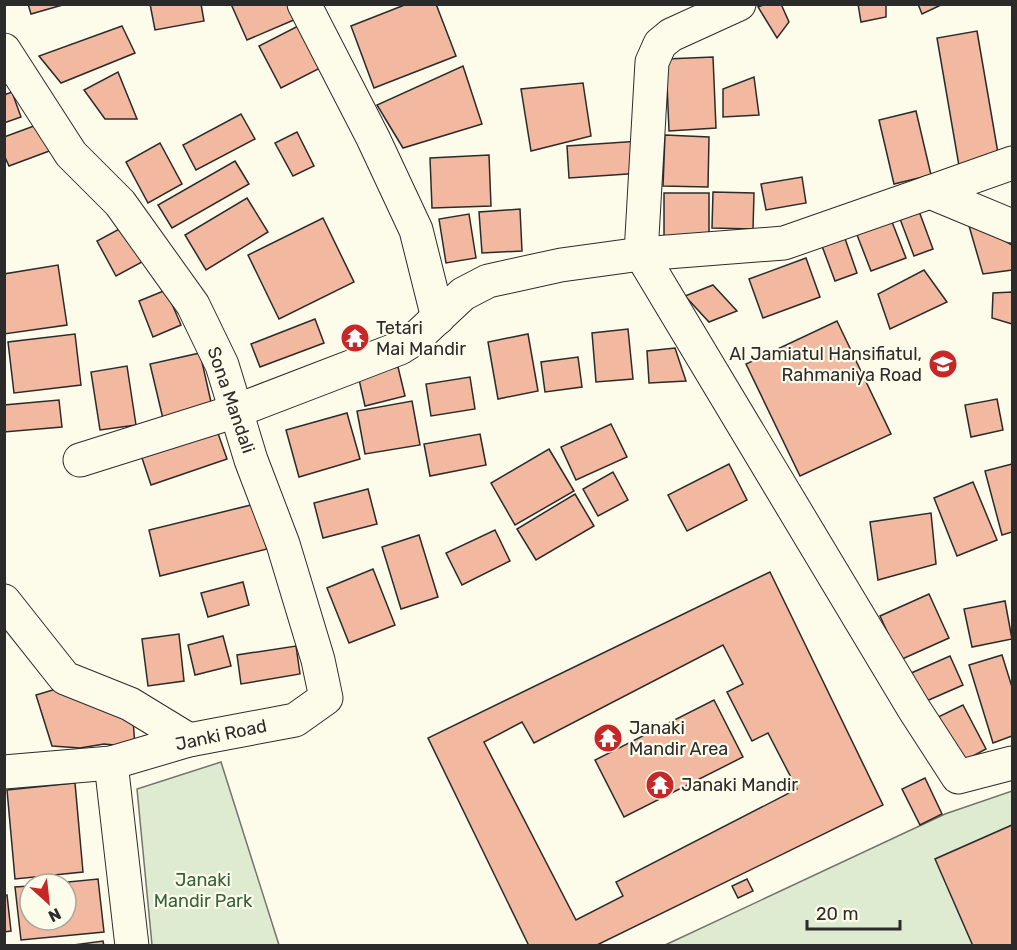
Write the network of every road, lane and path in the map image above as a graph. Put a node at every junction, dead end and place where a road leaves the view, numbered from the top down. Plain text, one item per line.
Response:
1 (304, 4) edge
2 (739, 4) edge
3 (4, 50) edge
4 (1012, 162) edge
5 (930, 192) junction
6 (1012, 226) edge
7 (641, 254) junction
8 (438, 318) junction
9 (236, 411) junction
10 (80, 460) dead end
11 (4, 601) edge
12 (326, 698) joint
13 (189, 740) junction
14 (111, 763) junction
15 (1012, 763) edge
16 (4, 772) edge
17 (132, 945) edge

1 - 8 street
2 - 7 street
3 - 9 street, Sona Mandali
4 - 5 street
5 - 6 street
5 - 7 street
7 - 8 street
7 - 15 street
8 - 9 street
9 - 10 street
9 - 12 street, Sona Mandali
11 - 13 street
12 - 13 street, Janki Road
13 - 14 street, Janki Road
14 - 16 street, Janki Road
14 - 17 street

